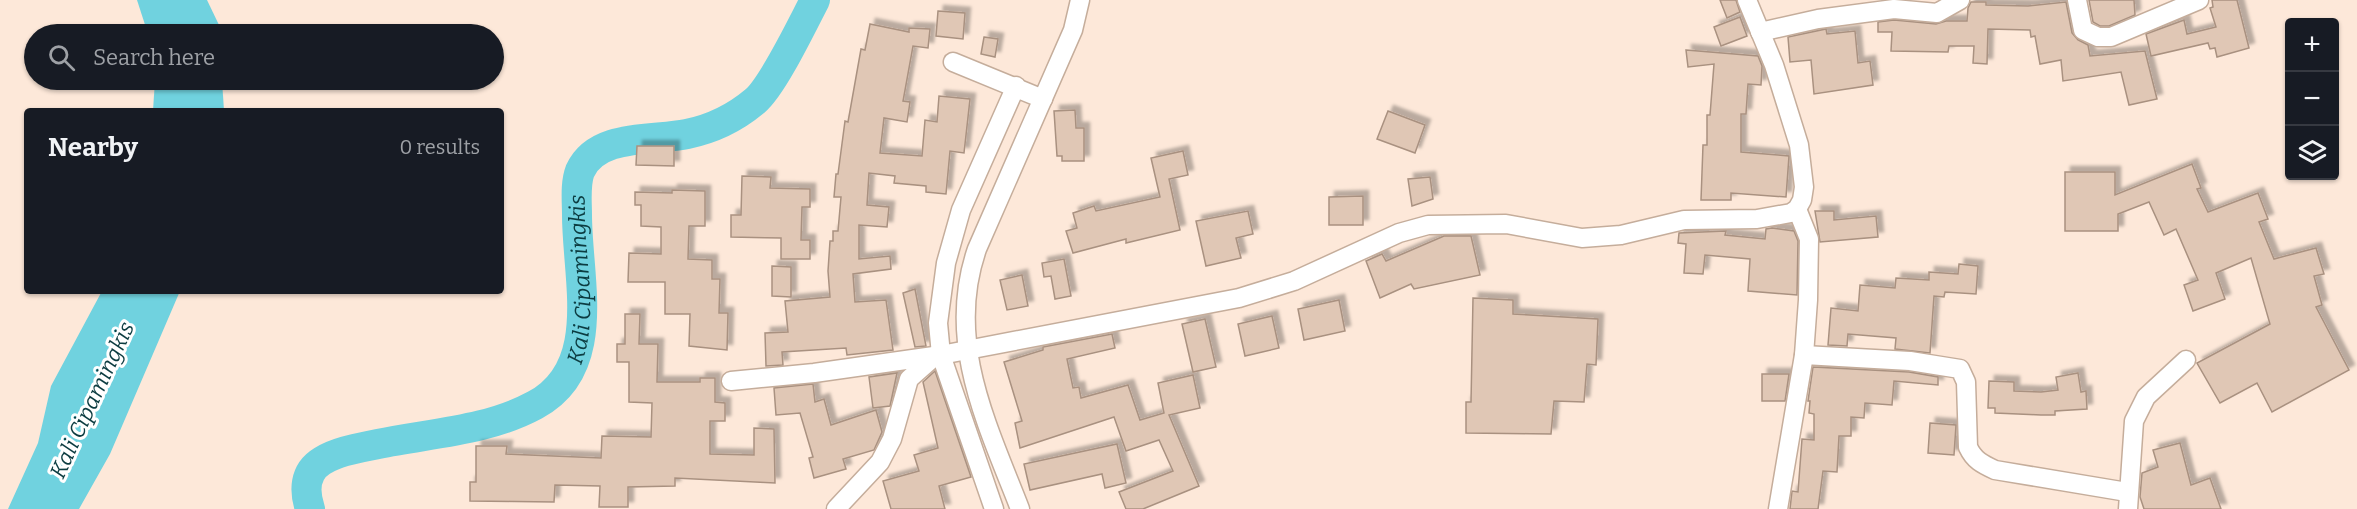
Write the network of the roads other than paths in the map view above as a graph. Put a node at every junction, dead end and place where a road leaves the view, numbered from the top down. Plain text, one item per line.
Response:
1 (1080, 0) edge
2 (1747, 0) edge
3 (1960, 0) edge
4 (2077, 0) edge
5 (2199, 0) edge
6 (1760, 32) junction
7 (953, 62) dead end
8 (1016, 87) junction
9 (1043, 99) junction
10 (1797, 209) junction
11 (961, 210) junction
12 (989, 222) junction
13 (967, 350) junction
14 (1804, 355) junction
15 (938, 356) junction
16 (2186, 360) dead end
17 (731, 381) dead end
18 (992, 439) junction
19 (971, 442) junction
20 (2127, 501) edge
21 (836, 509) edge
22 (994, 509) edge
23 (1020, 509) edge
24 (1778, 509) edge

1 - 9 street
2 - 6 street
3 - 6 street
4 - 5 street
6 - 10 street
7 - 8 street
8 - 9 street
8 - 11 street
9 - 12 street
10 - 13 street
10 - 14 street
11 - 12 street
11 - 15 street
12 - 13 street
13 - 15 street
13 - 18 street
14 - 20 street
14 - 24 street
15 - 17 street
15 - 19 street
15 - 21 street
16 - 20 street
18 - 19 street
18 - 23 street
19 - 22 street

